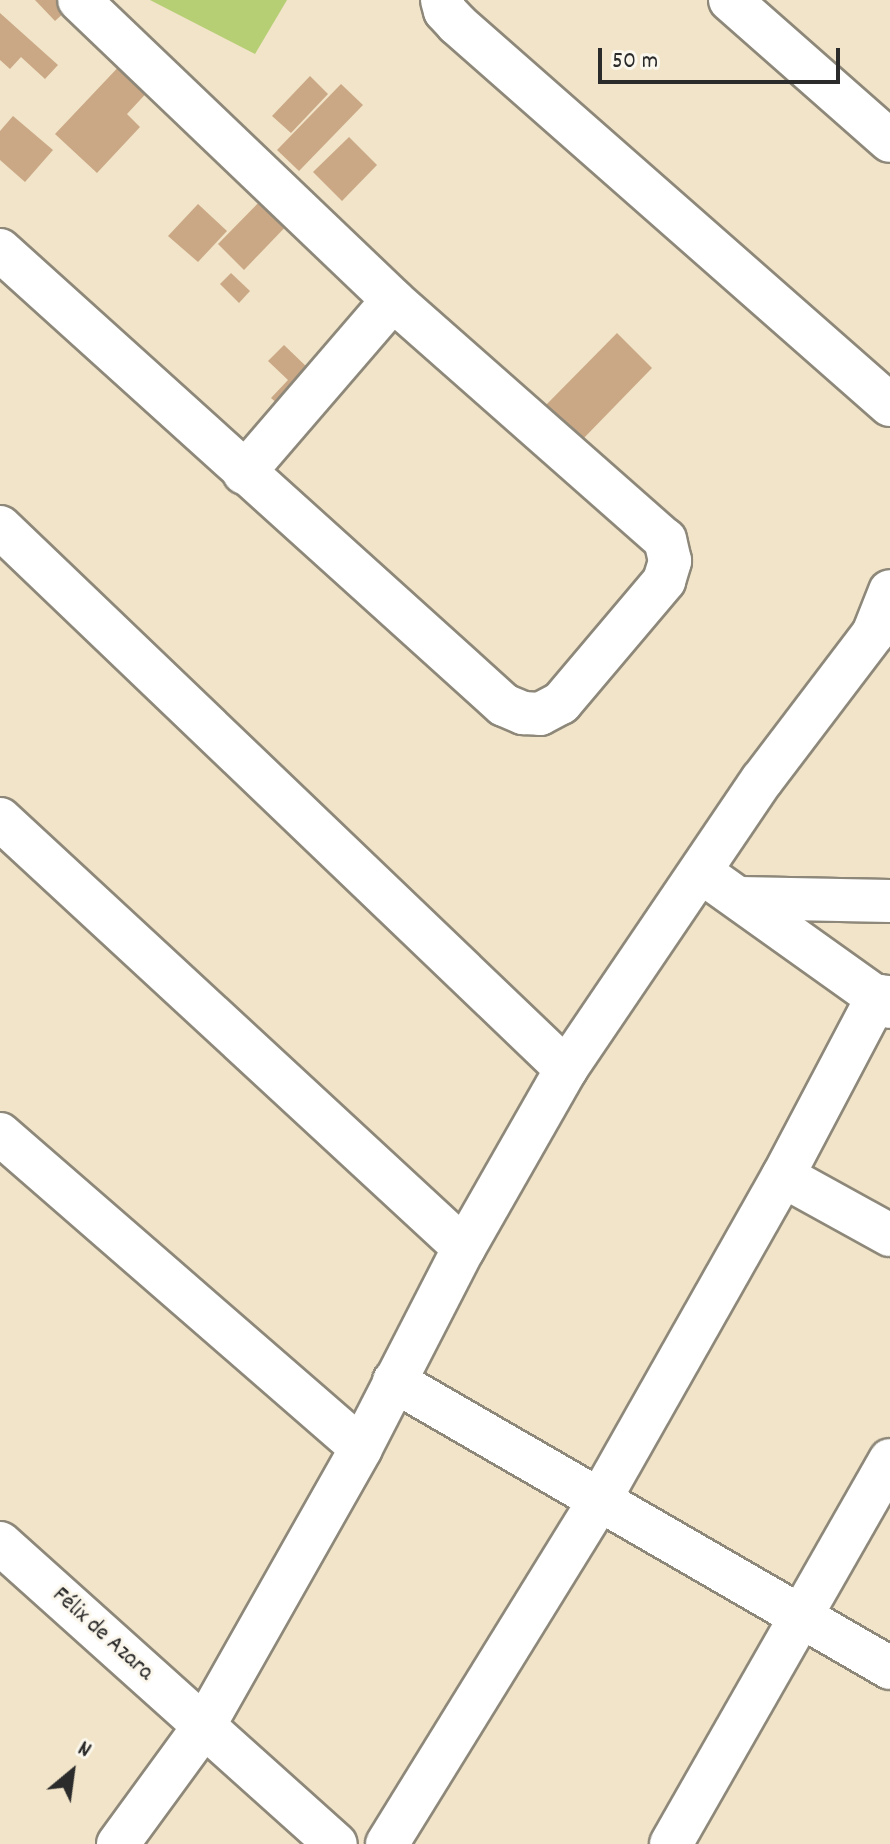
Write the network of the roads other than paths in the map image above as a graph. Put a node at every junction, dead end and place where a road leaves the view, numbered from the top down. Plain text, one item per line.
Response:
1 (79, 0) edge
2 (442, 0) edge
3 (730, 0) edge
4 (890, 141) edge
5 (0, 250) edge
6 (393, 300) junction
7 (890, 405) edge
8 (244, 473) junction
9 (0, 527) edge
10 (890, 591) edge
11 (0, 819) edge
12 (701, 872) junction
13 (740, 898) junction
14 (890, 901) edge
15 (886, 1000) edge
16 (566, 1069) junction
17 (0, 1134) edge
18 (783, 1176) junction
19 (890, 1235) edge
20 (464, 1248) junction
21 (394, 1381) junction
22 (361, 1448) junction
23 (890, 1460) edge
24 (599, 1501) junction
25 (0, 1543) edge
26 (798, 1618) junction
27 (890, 1668) edge
28 (204, 1726) junction
29 (118, 1844) edge
30 (336, 1844) edge
31 (387, 1844) edge
32 (671, 1844) edge

1 - 6 street
2 - 7 street
3 - 4 street
5 - 8 street
6 - 8 street
6 - 8 street
9 - 16 street
10 - 12 street
11 - 20 street
12 - 13 street
12 - 16 street
13 - 14 street
13 - 15 street
15 - 18 street
16 - 20 street
17 - 22 street
18 - 19 street
18 - 24 street
20 - 21 street
21 - 22 street
21 - 24 street
22 - 28 street
23 - 26 street
24 - 26 street
24 - 31 street
25 - 28 street, Félix de Azara
26 - 27 street
26 - 32 street
28 - 29 street
28 - 30 street, Félix de Azara

